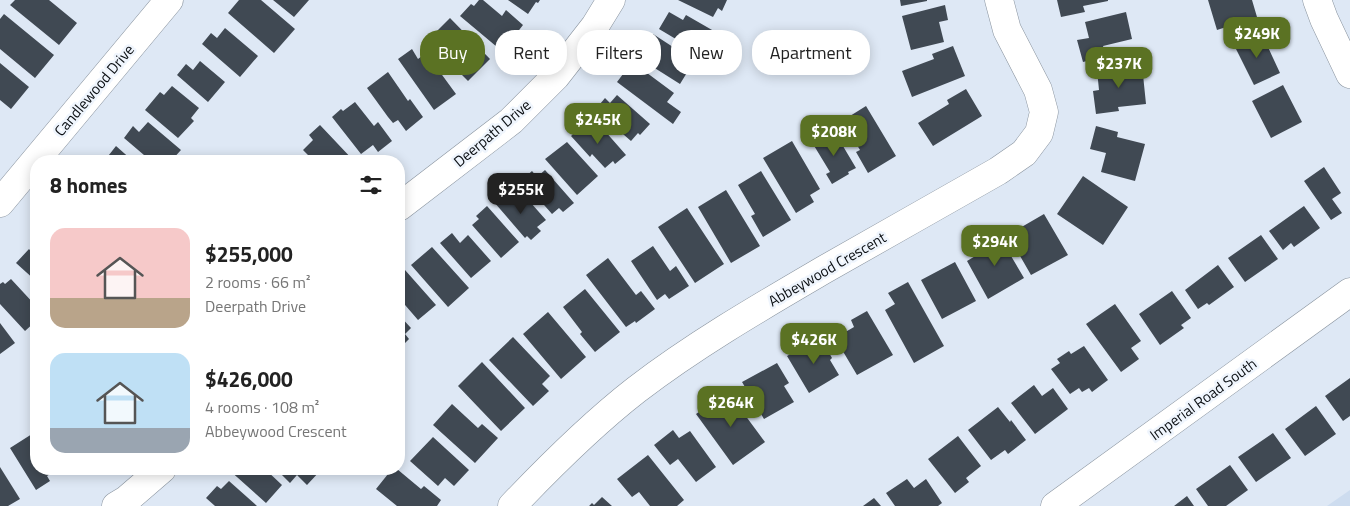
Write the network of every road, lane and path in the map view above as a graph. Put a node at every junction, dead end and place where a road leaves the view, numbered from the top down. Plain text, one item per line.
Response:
1 (169, 0) edge
2 (611, 0) edge
3 (999, 0) edge
4 (1317, 0) edge
5 (1350, 74) edge
6 (40, 155) edge
7 (30, 167) edge
8 (405, 202) edge
9 (0, 203) edge
10 (1350, 292) edge
11 (155, 475) edge
12 (116, 506) edge
13 (512, 506) edge
14 (1055, 506) edge

1 - 6 street, Candlewood Drive
2 - 8 street, Deerpath Drive
3 - 13 street, Abbeywood Crescent
4 - 5 street
7 - 9 street, Candlewood Drive
10 - 14 street, Imperial Road South
11 - 12 street

